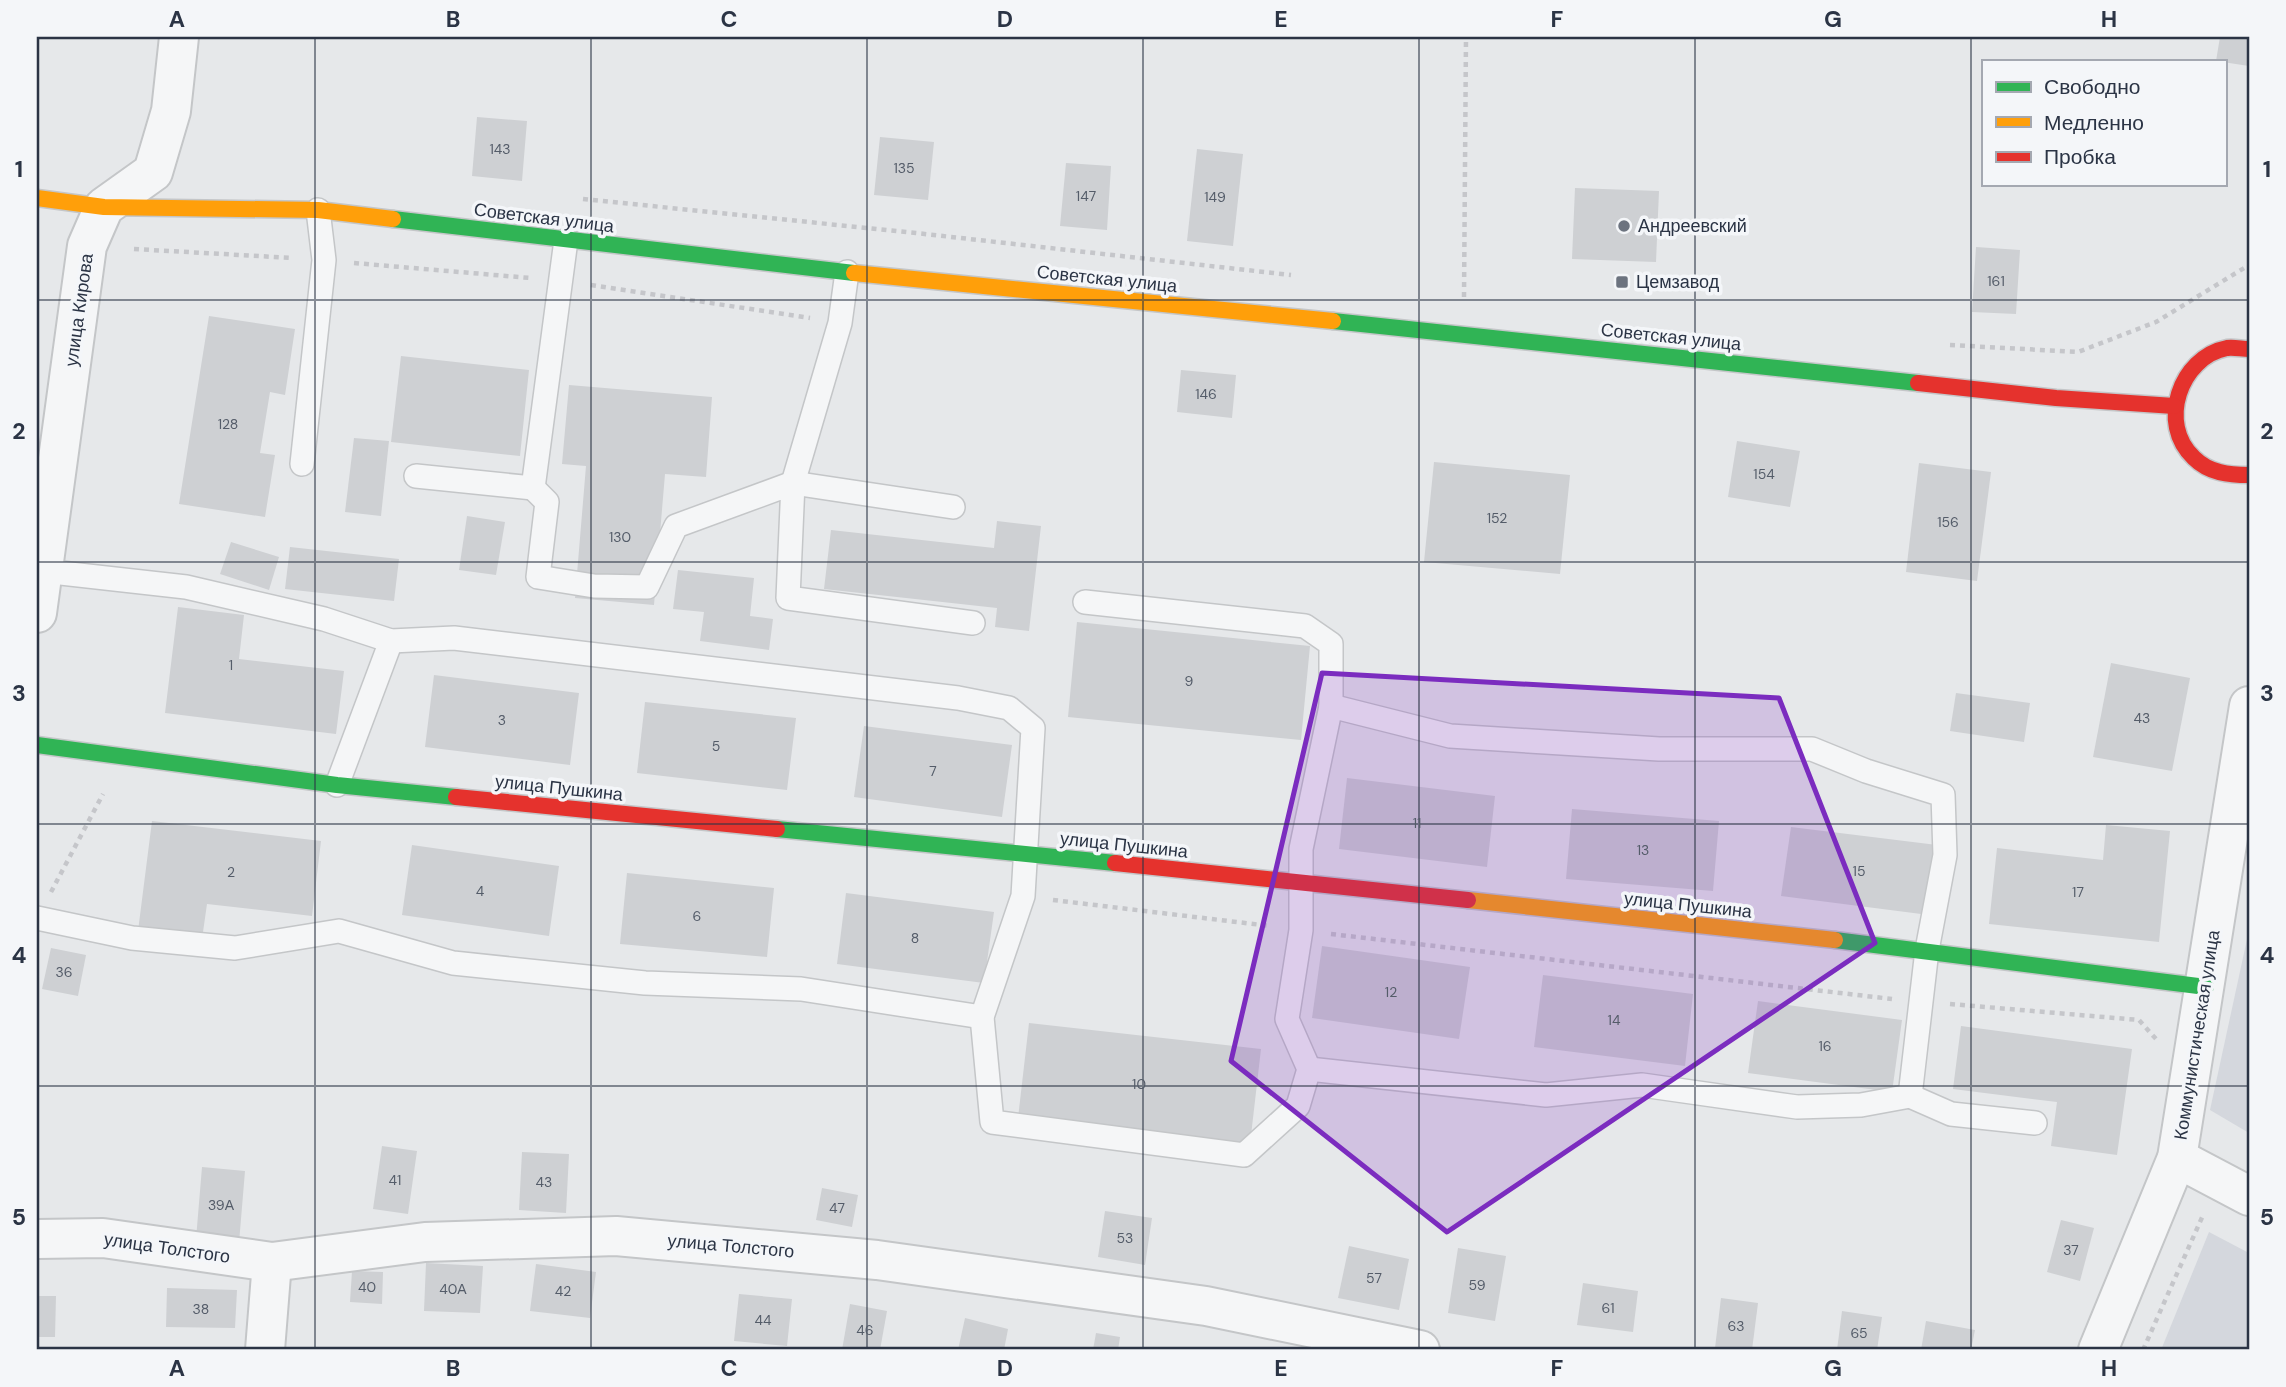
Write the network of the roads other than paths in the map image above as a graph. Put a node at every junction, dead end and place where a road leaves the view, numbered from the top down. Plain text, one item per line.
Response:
1 (180, 37) edge
2 (37, 198) edge
3 (104, 207) junction
4 (318, 210) junction
5 (566, 240) junction
6 (847, 272) junction
7 (2249, 349) edge
8 (2174, 406) junction
9 (302, 464) dead end
10 (2249, 475) edge
11 (416, 476) dead end
12 (793, 483) junction
13 (533, 488) junction
14 (953, 507) dead end
15 (43, 571) junction
16 (1085, 602) dead end
17 (37, 613) edge
18 (973, 623) dead end
19 (391, 641) junction
20 (1331, 706) junction
21 (2249, 706) edge
22 (37, 745) edge
23 (337, 785) junction
24 (1025, 855) junction
25 (1301, 882) junction
26 (37, 918) edge
27 (1927, 950) junction
28 (2206, 987) junction
29 (982, 1017) junction
30 (1309, 1069) junction
31 (1910, 1096) junction
32 (2035, 1123) dead end
33 (2177, 1158) junction
34 (2234, 1188) edge
35 (37, 1239) edge
36 (272, 1262) junction
37 (265, 1350) edge
38 (1420, 1350) edge
39 (2098, 1350) edge

1 - 3 street
2 - 3 main road, Советская улица
3 - 4 main road, Советская улица
3 - 15 street, улица Кирова
4 - 5 main road, Советская улица
4 - 9 lane
5 - 6 main road, Советская улица
5 - 13 lane
6 - 8 main road, Советская улица
6 - 12 lane
7 - 8 main road
8 - 10 main road
11 - 13 lane
12 - 13 lane
12 - 14 lane
12 - 18 lane
15 - 17 street, улица Кирова
15 - 19 lane
16 - 20 lane
19 - 23 lane
19 - 24 lane
20 - 25 lane
20 - 27 lane
21 - 28 street, Коммунистическая улица
22 - 23 main road, улица Пушкина
23 - 24 main road, улица Пушкина
24 - 25 main road, улица Пушкина
24 - 29 lane
25 - 27 main road, улица Пушкина
25 - 30 lane
26 - 29 lane
27 - 28 main road, улица Пушкина
27 - 31 lane
28 - 33 street, Коммунистическая улица
29 - 30 lane
30 - 31 lane
31 - 32 lane
33 - 34 street
33 - 39 street, Коммунистическая улица
35 - 36 street, улица Толстого
36 - 37 street
36 - 38 street, улица Толстого

